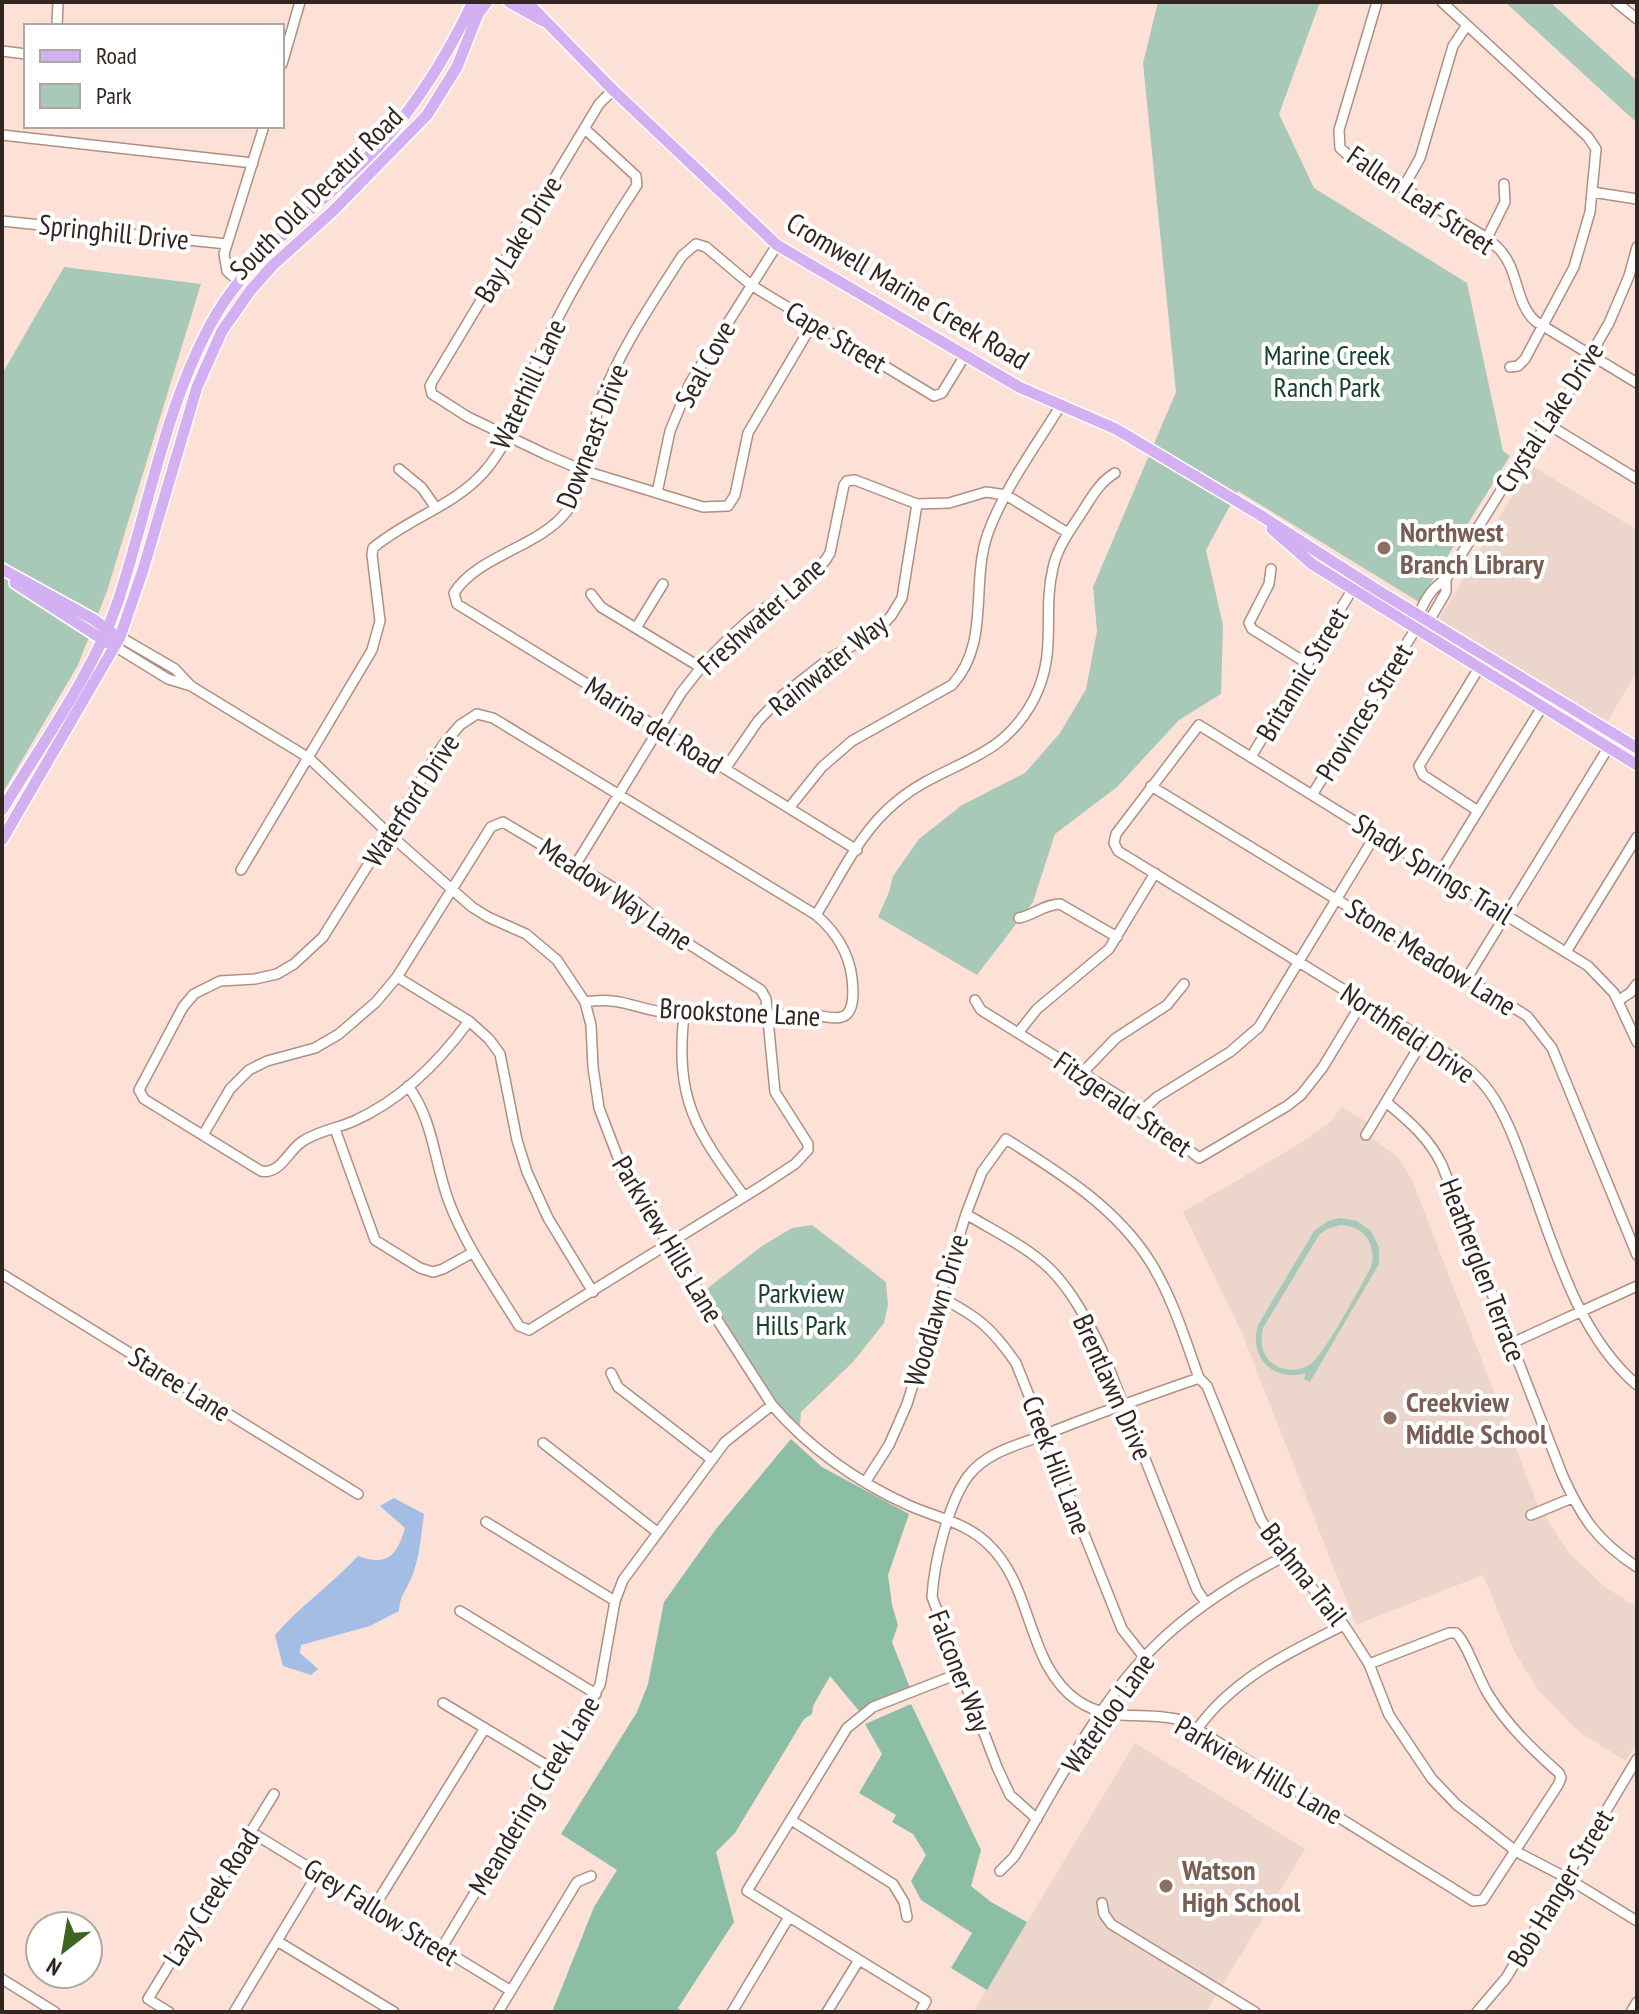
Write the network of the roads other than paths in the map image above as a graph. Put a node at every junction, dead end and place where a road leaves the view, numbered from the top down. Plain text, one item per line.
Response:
1 (58, 2) edge
2 (300, 2) edge
3 (509, 2) edge
4 (527, 2) edge
5 (1377, 2) edge
6 (1442, 2) edge
7 (1616, 2) edge
8 (481, 3) edge
9 (1637, 19) edge
10 (544, 21) junction
11 (57, 24) edge
12 (1467, 25) junction
13 (2, 51) edge
14 (24, 54) edge
15 (284, 57) edge
16 (613, 90) junction
17 (263, 128) edge
18 (585, 129) junction
19 (391, 134) junction
20 (2, 135) edge
21 (400, 144) junction
22 (253, 163) junction
23 (1504, 184) dead end
24 (1403, 188) junction
25 (1592, 192) junction
26 (1637, 199) edge
27 (2, 221) edge
28 (1487, 238) junction
29 (227, 244) junction
30 (699, 244) joint
31 (777, 245) junction
32 (1637, 247) edge
33 (240, 283) junction
34 (751, 285) junction
35 (250, 291) junction
36 (813, 323) junction
37 (1543, 326) junction
38 (1591, 355) junction
39 (964, 357) junction
40 (1510, 367) dead end
41 (1636, 380) edge
42 (1061, 405) junction
43 (1549, 425) junction
44 (508, 438) junction
45 (399, 469) dead end
46 (582, 470) junction
47 (1115, 473) dead end
48 (155, 474) junction
49 (170, 479) junction
50 (1637, 479) edge
51 (657, 493) junction
52 (1006, 495) junction
53 (917, 504) junction
54 (436, 508) junction
55 (1249, 510) junction
56 (1068, 533) junction
57 (2, 569) edge
58 (1271, 569) dead end
59 (2, 576) edge
60 (1446, 579) junction
61 (663, 584) dead end
62 (1352, 590) junction
63 (591, 594) dead end
64 (454, 597) joint
65 (119, 598) junction
66 (81, 612) junction
67 (1418, 614) junction
68 (1429, 621) junction
69 (636, 628) junction
70 (1415, 630) junction
71 (105, 635) junction
72 (118, 642) junction
73 (1308, 664) junction
74 (700, 667) junction
75 (1479, 668) junction
76 (1549, 695) junction
77 (1542, 707) junction
78 (659, 728) junction
79 (1608, 748) junction
80 (1637, 748) edge
81 (1251, 757) junction
82 (309, 758) junction
83 (1637, 765) edge
84 (725, 769) junction
85 (1151, 786) junction
86 (618, 795) junction
87 (1312, 795) junction
88 (789, 808) junction
89 (2, 810) edge
90 (1478, 811) junction
91 (389, 834) junction
92 (1376, 834) junction
93 (1637, 837) edge
94 (2, 840) edge
95 (857, 850) junction
96 (576, 864) junction
97 (241, 870) dead end
98 (1155, 873) junction
99 (1440, 873) junction
100 (452, 890) junction
101 (1336, 899) junction
102 (1505, 913) junction
103 (816, 915) junction
104 (1019, 918) dead end
105 (1117, 937) junction
106 (1566, 952) junction
107 (1299, 961) junction
108 (397, 977) junction
109 (1467, 978) junction
110 (1184, 984) dead end
111 (1637, 984) edge
112 (975, 1000) dead end
113 (1619, 1000) junction
114 (1363, 1001) junction
115 (585, 1002) junction
116 (684, 1014) junction
117 (768, 1014) junction
118 (846, 1014) joint
119 (469, 1021) junction
120 (1018, 1033) junction
121 (1423, 1040) junction
122 (1637, 1042) edge
123 (1083, 1072) junction
124 (408, 1086) junction
125 (1386, 1102) junction
126 (1144, 1113) junction
127 (335, 1129) junction
128 (203, 1135) junction
129 (1366, 1135) dead end
130 (1006, 1139) joint
131 (744, 1196) junction
132 (966, 1214) junction
133 (668, 1244) junction
134 (472, 1253) junction
135 (1637, 1255) edge
136 (2, 1274) edge
137 (1637, 1286) edge
138 (593, 1292) junction
139 (940, 1297) junction
140 (1582, 1313) junction
141 (1512, 1343) junction
142 (611, 1373) dead end
143 (1199, 1378) junction
144 (1637, 1385) edge
145 (772, 1405) junction
146 (1122, 1405) junction
147 (1045, 1434) junction
148 (543, 1443) dead end
149 (711, 1459) junction
150 (866, 1481) junction
151 (358, 1494) dead end
152 (1572, 1498) junction
153 (1531, 1515) dead end
154 (949, 1519) junction
155 (486, 1522) dead end
156 (657, 1532) junction
157 (1285, 1556) junction
158 (1637, 1567) edge
159 (615, 1601) junction
160 (1206, 1603) junction
161 (460, 1611) dead end
162 (1344, 1625) junction
163 (1144, 1657) junction
164 (1369, 1664) junction
165 (960, 1673) junction
166 (596, 1694) junction
167 (443, 1703) dead end
168 (1101, 1713) junction
169 (485, 1728) junction
170 (1198, 1728) junction
171 (1637, 1759) edge
172 (551, 1768) junction
173 (274, 1794) dead end
174 (1037, 1819) junction
175 (791, 1820) junction
176 (251, 1832) junction
177 (1517, 1852) junction
178 (1000, 1871) dead end
179 (318, 1873) junction
180 (591, 1876) dead end
181 (1567, 1878) junction
182 (1102, 1903) dead end
183 (374, 1907) junction
184 (789, 1917) junction
185 (907, 1917) dead end
186 (1637, 1921) edge
187 (277, 1941) junction
188 (441, 1949) junction
189 (859, 1960) junction
190 (2, 1979) edge
191 (511, 1991) junction
192 (1637, 2002) edge
193 (55, 2012) edge
194 (169, 2012) edge
195 (234, 2012) edge
196 (394, 2012) edge
197 (498, 2012) edge
198 (732, 2012) edge
199 (827, 2012) edge
200 (920, 2012) edge
201 (1255, 2012) edge
202 (1477, 2012) edge
203 (1631, 2012) edge

1 - 11 street
2 - 15 street
3 - 10 main road, Cromwell Marine Creek Road
4 - 10 main road, Cromwell Marine Creek Road
5 - 24 street, Fallen Leaf Street
6 - 12 street
7 - 9 street
8 - 19 main road, South Old Decatur Road
8 - 21 main road, South Old Decatur Road
10 - 16 main road, Cromwell Marine Creek Road
12 - 24 street
12 - 25 street
13 - 14 street
16 - 18 street, Bay Lake Drive
16 - 31 main road, Cromwell Marine Creek Road
17 - 22 street, South Old Decatur Road
18 - 44 street, Waterhill Lane
18 - 44 street, Bay Lake Drive
19 - 21 main road
19 - 33 main road, South Old Decatur Road
20 - 22 street
21 - 35 main road, South Old Decatur Road
22 - 29 street, South Old Decatur Road
23 - 28 street
24 - 28 street, Fallen Leaf Street
25 - 26 street
25 - 37 street
27 - 29 street, Springhill Drive
28 - 37 street, Fallen Leaf Street
29 - 33 street, South Old Decatur Road
30 - 34 street, Cape Street
30 - 46 street, Downeast Drive
31 - 34 street, Seal Cove
31 - 39 main road, Cromwell Marine Creek Road
32 - 38 street, Crystal Lake Drive
33 - 35 street
33 - 48 main road, South Old Decatur Road
34 - 36 street, Cape Street
34 - 51 street, Seal Cove
35 - 49 main road, South Old Decatur Road
36 - 39 street, Cape Street
36 - 51 street
37 - 38 street, Fallen Leaf Street
37 - 40 street
38 - 41 street, Fallen Leaf Street
38 - 43 street, Crystal Lake Drive
39 - 42 main road, Cromwell Marine Creek Road
42 - 52 street
42 - 55 main road, Cromwell Marine Creek Road
43 - 50 street
43 - 60 street, Crystal Lake Drive
44 - 46 street
44 - 54 street, Waterhill Lane
45 - 54 street
46 - 51 street
46 - 64 street, Downeast Drive
47 - 56 street
48 - 49 main road
48 - 65 main road, South Old Decatur Road
49 - 72 main road, South Old Decatur Road
52 - 53 street
52 - 56 street
52 - 88 street
53 - 74 street, Freshwater Lane
53 - 84 street, Rainwater Way
54 - 82 street, Waterhill Lane
55 - 62 main road, Cromwell Marine Creek Road
55 - 67 main road, Cromwell Marine Creek Road
56 - 95 street
57 - 66 main road
58 - 73 street
59 - 71 main road
60 - 67 street, Crystal Lake Drive
60 - 68 street, Crystal Lake Drive
61 - 69 street
62 - 70 main road, Cromwell Marine Creek Road
62 - 73 street, Britannic Street
63 - 69 street
64 - 78 street, Marina del Road
65 - 66 main road
65 - 71 main road, South Old Decatur Road
66 - 71 main road
67 - 68 main road, Cromwell Marine Creek Road
67 - 70 street, Crystal Lake Drive
68 - 70 street
68 - 76 main road, Cromwell Marine Creek Road
69 - 74 street
70 - 75 main road, Cromwell Marine Creek Road
70 - 87 street, Provinces Street
71 - 72 main road
71 - 89 main road, South Old Decatur Road
72 - 82 street, Parkview Hills Lane
72 - 94 main road, South Old Decatur Road
73 - 81 street, Britannic Street
74 - 78 street, Freshwater Lane
75 - 77 main road, Cromwell Marine Creek Road
75 - 90 street
76 - 77 main road
76 - 80 main road, Cromwell Marine Creek Road
77 - 79 main road, Cromwell Marine Creek Road
77 - 90 street
78 - 84 street, Marina del Road
78 - 86 street, Freshwater Lane
79 - 83 main road, Cromwell Marine Creek Road
79 - 102 street
81 - 85 street, Shady Springs Trail
81 - 87 street, Shady Springs Trail
82 - 91 street, Parkview Hills Lane
82 - 97 street, Waterhill Lane
84 - 88 street, Marina del Road
85 - 98 street, Northfield Drive
85 - 101 street, Stone Meadow Lane
86 - 91 street, Waterford Drive
86 - 96 street, Freshwater Lane
86 - 103 street, Waterford Drive
87 - 92 street, Shady Springs Trail
88 - 95 street, Marina del Road
90 - 99 street
91 - 100 street, Parkview Hills Lane
91 - 128 street, Waterford Drive
92 - 99 street, Shady Springs Trail
92 - 101 street
93 - 106 street
95 - 103 street
96 - 100 street, Meadow Way Lane
96 - 117 street, Meadow Way Lane
98 - 105 street
98 - 107 street, Northfield Drive
99 - 102 street, Shady Springs Trail
100 - 108 street, Meadow Way Lane
100 - 115 street, Parkview Hills Lane
101 - 107 street
101 - 109 street, Stone Meadow Lane
102 - 106 street, Shady Springs Trail
102 - 109 street
103 - 118 street, Waterford Drive
104 - 105 street
105 - 120 street
106 - 113 street, Shady Springs Trail
107 - 114 street, Northfield Drive
107 - 126 street
108 - 119 street
108 - 128 street, Meadow Way Lane
109 - 135 street, Stone Meadow Lane
110 - 123 street
111 - 113 street
112 - 120 street, Fitzgerald Street
113 - 122 street, Shady Springs Trail
114 - 121 street, Northfield Drive
114 - 126 street, Fitzgerald Street
115 - 116 street, Brookstone Lane
115 - 133 street, Parkview Hills Lane
116 - 117 street, Brookstone Lane
116 - 131 street
117 - 118 street, Brookstone Lane
117 - 131 street, Meadow Way Lane
119 - 124 street
119 - 138 street
120 - 123 street, Fitzgerald Street
121 - 125 street
121 - 140 street, Northfield Drive
123 - 126 street, Fitzgerald Street
124 - 127 street
124 - 134 street
125 - 129 street
125 - 141 street, Heatherglen Terrace
127 - 128 street
127 - 134 street
130 - 132 street, Woodlawn Drive
130 - 143 street, Brahma Trail
131 - 133 street
132 - 139 street, Woodlawn Drive
132 - 146 street, Brentlawn Drive
133 - 138 street
133 - 145 street, Parkview Hills Lane
134 - 138 street
136 - 151 street, Staree Lane
137 - 140 street
139 - 147 street, Creek Hill Lane
139 - 150 street, Woodlawn Drive
140 - 141 street
140 - 144 street, Northfield Drive
141 - 152 street, Heatherglen Terrace
142 - 149 street
143 - 146 street, Falconer Way
143 - 157 street, Brahma Trail
145 - 149 street, Meandering Creek Lane
145 - 150 street, Parkview Hills Lane
146 - 147 street, Falconer Way
146 - 160 street, Brentlawn Drive
147 - 154 street, Falconer Way
147 - 163 street, Creek Hill Lane
148 - 156 street
149 - 156 street, Meandering Creek Lane
150 - 154 street, Parkview Hills Lane
152 - 153 street
152 - 158 street, Heatherglen Terrace
154 - 165 street, Falconer Way
154 - 168 street, Parkview Hills Lane
155 - 159 street
156 - 159 street, Meandering Creek Lane
157 - 160 street, Waterloo Lane
157 - 162 street, Brahma Trail
159 - 166 street, Meandering Creek Lane
160 - 163 street, Waterloo Lane
161 - 166 street
162 - 164 street, Brahma Trail
162 - 170 street
163 - 168 street, Waterloo Lane
164 - 177 street, Brahma Trail
164 - 177 street, Parkview Hills Lane
165 - 174 street, Falconer Way
165 - 175 street
166 - 172 street, Meandering Creek Lane
167 - 169 street
168 - 170 street, Parkview Hills Lane
168 - 174 street, Waterloo Lane
169 - 172 street
169 - 183 street
170 - 177 street, Parkview Hills Lane
171 - 181 street, Bob Hanger Street
172 - 188 street, Meandering Creek Lane
173 - 176 street, Lazy Creek Road
174 - 178 street, Waterloo Lane
175 - 184 street
175 - 185 street
176 - 179 street, Grey Fallow Street
176 - 194 street, Lazy Creek Road
177 - 181 street, Brahma Trail
179 - 183 street, Grey Fallow Street
179 - 187 street
180 - 191 street
181 - 186 street, Brahma Trail
181 - 202 street, Bob Hanger Street
182 - 201 street
183 - 188 street, Grey Fallow Street
184 - 189 street
184 - 198 street
187 - 195 street
187 - 196 street
188 - 191 street, Grey Fallow Street
189 - 199 street
189 - 200 street
190 - 193 street
191 - 197 street
192 - 203 street

